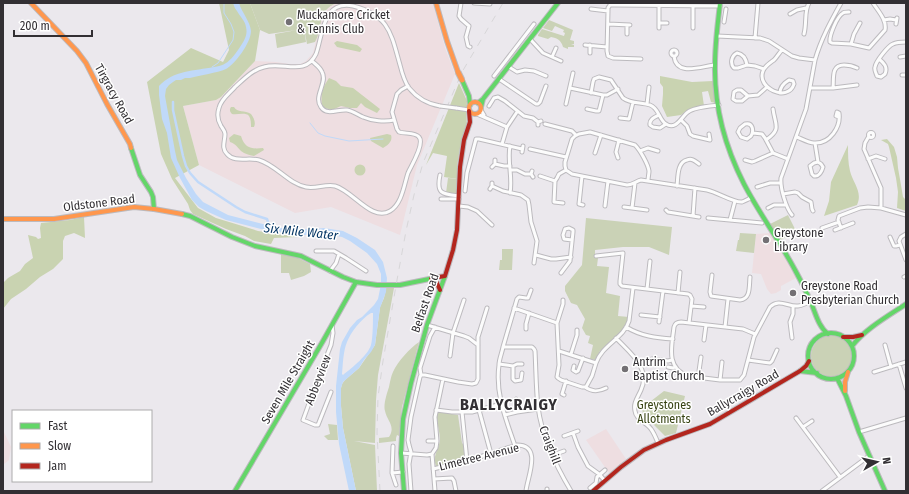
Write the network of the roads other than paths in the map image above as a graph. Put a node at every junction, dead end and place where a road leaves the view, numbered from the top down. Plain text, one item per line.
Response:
1 (31, 3) edge
2 (436, 3) edge
3 (461, 3) edge
4 (474, 3) edge
5 (558, 3) edge
6 (758, 3) edge
7 (809, 3) edge
8 (841, 3) edge
9 (873, 3) edge
10 (342, 4) edge
11 (490, 5) edge
12 (659, 5) junction
13 (720, 5) edge
14 (693, 6) junction
15 (806, 8) junction
16 (591, 9) dead end
17 (726, 9) dead end
18 (608, 11) junction
19 (849, 12) dead end
20 (792, 14) dead end
21 (722, 15) junction
22 (884, 20) junction
23 (724, 22) dead end
24 (659, 23) junction
25 (667, 23) dead end
26 (693, 23) junction
27 (699, 23) dead end
28 (860, 23) dead end
29 (534, 24) dead end
30 (608, 24) junction
31 (896, 24) dead end
32 (659, 28) dead end
33 (693, 28) dead end
34 (627, 34) dead end
35 (805, 34) dead end
36 (717, 36) junction
37 (755, 38) junction
38 (530, 39) junction
39 (906, 42) edge
40 (523, 43) junction
41 (851, 44) junction
42 (586, 45) dead end
43 (590, 45) junction
44 (467, 47) dead end
45 (608, 47) junction
46 (556, 48) dead end
47 (782, 50) junction
48 (590, 53) dead end
49 (674, 56) dead end
50 (906, 56) edge
51 (552, 57) junction
52 (900, 57) dead end
53 (641, 59) dead end
54 (815, 60) junction
55 (879, 60) junction
56 (312, 61) junction
57 (561, 61) dead end
58 (715, 65) junction
59 (747, 65) junction
60 (509, 67) junction
61 (858, 68) dead end
62 (545, 69) dead end
63 (764, 69) junction
64 (573, 72) dead end
65 (902, 75) dead end
66 (906, 75) edge
67 (494, 76) dead end
68 (499, 79) junction
69 (858, 85) dead end
70 (408, 86) junction
71 (546, 86) dead end
72 (767, 87) junction
73 (570, 88) junction
74 (649, 88) dead end
75 (810, 88) junction
76 (833, 88) junction
77 (618, 89) junction
78 (538, 92) dead end
79 (591, 93) junction
80 (780, 93) junction
81 (543, 94) junction
82 (603, 95) junction
83 (469, 96) junction
84 (748, 96) junction
85 (633, 102) junction
86 (566, 104) dead end
87 (647, 104) junction
88 (719, 105) junction
89 (489, 106) dead end
90 (468, 108) junction
91 (478, 108) junction
92 (587, 109) dead end
93 (517, 112) junction
94 (659, 115) junction
95 (769, 115) dead end
96 (839, 117) dead end
97 (620, 118) dead end
98 (394, 120) junction
99 (681, 120) junction
100 (470, 122) junction
101 (539, 123) dead end
102 (545, 124) dead end
103 (666, 124) junction
104 (507, 127) junction
105 (753, 133) junction
106 (709, 134) dead end
107 (601, 135) junction
108 (576, 136) junction
109 (869, 136) dead end
110 (797, 137) junction
111 (619, 140) junction
112 (766, 140) junction
113 (502, 144) junction
114 (815, 144) junction
115 (510, 146) junction
116 (522, 149) dead end
117 (530, 149) dead end
118 (640, 151) junction
119 (656, 151) dead end
120 (595, 153) dead end
121 (773, 153) junction
122 (566, 157) junction
123 (618, 158) dead end
124 (885, 158) dead end
125 (747, 159) dead end
126 (868, 159) junction
127 (788, 160) junction
128 (818, 162) junction
129 (494, 164) dead end
130 (699, 164) dead end
131 (510, 166) junction
132 (510, 170) junction
133 (566, 170) junction
134 (440, 174) dead end
135 (532, 174) dead end
136 (540, 176) dead end
137 (582, 176) junction
138 (555, 181) junction
139 (608, 181) junction
140 (648, 181) junction
141 (634, 183) junction
142 (781, 183) junction
143 (492, 186) dead end
144 (677, 186) junction
145 (470, 187) dead end
146 (756, 187) dead end
147 (695, 188) junction
148 (510, 193) junction
149 (783, 194) junction
150 (459, 197) junction
151 (441, 198) dead end
152 (532, 198) dead end
153 (751, 198) junction
154 (528, 200) junction
155 (735, 201) junction
156 (563, 203) dead end
157 (583, 205) dead end
158 (786, 205) junction
159 (459, 206) junction
160 (605, 206) dead end
161 (624, 207) dead end
162 (632, 208) junction
163 (769, 208) dead end
164 (881, 208) junction
165 (154, 209) junction
166 (647, 210) dead end
167 (666, 210) dead end
168 (813, 211) dead end
169 (792, 215) dead end
170 (906, 215) edge
171 (693, 216) junction
172 (699, 217) dead end
173 (708, 218) dead end
174 (3, 219) edge
175 (730, 220) junction
176 (839, 222) junction
177 (762, 223) dead end
178 (852, 223) dead end
179 (492, 225) dead end
180 (538, 227) dead end
181 (822, 228) dead end
182 (841, 228) junction
183 (533, 229) junction
184 (835, 230) dead end
185 (906, 234) edge
186 (890, 237) dead end
187 (572, 240) junction
188 (900, 245) junction
189 (316, 251) dead end
190 (600, 251) dead end
191 (339, 254) junction
192 (536, 255) junction
193 (601, 255) junction
194 (596, 256) dead end
195 (571, 257) junction
196 (906, 260) edge
197 (650, 261) dead end
198 (534, 263) dead end
199 (561, 270) dead end
200 (330, 271) junction
201 (366, 271) dead end
202 (680, 272) dead end
203 (712, 275) dead end
204 (445, 276) junction
205 (750, 277) dead end
206 (430, 279) junction
207 (356, 282) junction
208 (633, 288) junction
209 (647, 289) junction
210 (440, 290) junction
211 (531, 290) dead end
212 (663, 291) junction
213 (678, 293) junction
214 (728, 299) junction
215 (464, 300) dead end
216 (563, 300) dead end
217 (810, 302) junction
218 (906, 304) edge
219 (691, 306) junction
220 (793, 306) junction
221 (704, 307) dead end
222 (487, 308) dead end
223 (514, 308) junction
224 (529, 313) junction
225 (641, 315) dead end
226 (660, 317) junction
227 (659, 322) dead end
228 (557, 323) junction
229 (689, 323) junction
230 (820, 323) junction
231 (332, 325) junction
232 (427, 325) junction
233 (706, 325) junction
234 (435, 327) junction
235 (725, 327) junction
236 (526, 328) dead end
237 (626, 328) junction
238 (577, 330) dead end
239 (453, 332) junction
240 (756, 334) junction
241 (828, 334) junction
242 (479, 335) junction
243 (862, 335) junction
244 (843, 337) junction
245 (469, 338) junction
246 (616, 338) junction
247 (792, 338) dead end
248 (673, 339) junction
249 (817, 339) junction
250 (704, 340) dead end
251 (478, 345) junction
252 (885, 345) dead end
253 (852, 346) junction
254 (503, 347) junction
255 (777, 350) dead end
256 (559, 351) junction
257 (571, 354) junction
258 (450, 356) dead end
259 (701, 357) dead end
260 (583, 358) junction
261 (672, 360) junction
262 (748, 360) junction
263 (722, 362) dead end
264 (809, 362) junction
265 (906, 362) edge
266 (596, 363) junction
267 (499, 364) junction
268 (522, 364) dead end
269 (655, 364) dead end
270 (899, 364) junction
271 (513, 366) junction
272 (574, 366) dead end
273 (891, 366) junction
274 (668, 367) dead end
275 (675, 367) junction
276 (800, 371) junction
277 (848, 372) junction
278 (874, 372) dead end
279 (522, 373) dead end
280 (817, 374) junction
281 (421, 375) junction
282 (698, 378) junction
283 (837, 378) junction
284 (443, 379) junction
285 (720, 380) junction
286 (566, 382) junction
287 (585, 387) junction
288 (606, 388) dead end
289 (906, 388) edge
290 (331, 392) dead end
291 (564, 395) dead end
292 (846, 396) junction
293 (516, 399) dead end
294 (500, 404) junction
295 (538, 409) junction
296 (436, 410) junction
297 (479, 410) junction
298 (462, 412) junction
299 (517, 412) junction
300 (505, 415) junction
301 (796, 418) dead end
302 (906, 418) edge
303 (812, 421) dead end
304 (803, 427) junction
305 (578, 431) dead end
306 (859, 432) junction
307 (573, 433) junction
308 (564, 436) dead end
309 (438, 441) junction
310 (430, 443) dead end
311 (658, 443) junction
312 (393, 446) dead end
313 (515, 446) junction
314 (564, 452) dead end
315 (411, 453) junction
316 (399, 454) junction
317 (432, 454) junction
318 (491, 454) junction
319 (553, 455) junction
320 (393, 456) junction
321 (869, 456) junction
322 (467, 461) junction
323 (433, 469) junction
324 (605, 470) dead end
325 (403, 472) junction
326 (392, 473) junction
327 (599, 474) junction
328 (840, 477) junction
329 (434, 480) junction
330 (605, 481) junction
331 (396, 482) dead end
332 (591, 489) edge
333 (235, 491) edge
334 (404, 491) edge
335 (411, 491) edge
336 (435, 491) edge
337 (456, 491) edge
338 (526, 491) edge
339 (571, 491) edge
340 (822, 491) edge
341 (885, 491) edge

1 - 165 main road, Tirgracy Road
2 - 83 main road, bridge
3 - 44 street
4 - 11 street
5 - 38 main road, Belfast Road
6 - 37 street
7 - 15 street
8 - 54 street
9 - 22 street
10 - 56 street
10 - 70 street
12 - 14 street
12 - 18 street
12 - 24 street
13 - 14 street
13 - 21 main road
14 - 26 street
15 - 20 street
15 - 35 street
16 - 18 street
17 - 21 street
18 - 30 street
19 - 41 street
21 - 23 street
21 - 36 main road
22 - 31 street
22 - 41 street
24 - 25 street
24 - 32 street
26 - 27 street
26 - 33 street
28 - 41 street
29 - 40 street
30 - 34 street
30 - 45 street
36 - 37 street
36 - 58 main road
37 - 47 street
38 - 40 main road, Belfast Road
38 - 51 street
39 - 55 street
40 - 60 main road, Belfast Road
40 - 67 street
42 - 43 street
43 - 45 street
43 - 48 street
45 - 53 street
46 - 51 street
47 - 54 street
47 - 63 street
49 - 58 street
50 - 52 street
51 - 57 street
54 - 75 street
55 - 55 street
56 - 98 street
56 - 98 street
58 - 88 main road
59 - 59 street
59 - 63 street
60 - 62 street
60 - 68 main road, Belfast Road
61 - 76 street
63 - 72 street
64 - 73 street
65 - 66 street
68 - 81 street
68 - 91 main road, Belfast Road
69 - 76 street
70 - 90 street, bridge
70 - 98 street
71 - 81 street
72 - 80 street
72 - 84 street
73 - 79 street
73 - 86 street
74 - 87 street
75 - 76 street
75 - 110 street
77 - 79 street
77 - 82 street
77 - 85 street
78 - 81 street
79 - 82 street
80 - 80 street
82 - 92 street
83 - 90 main road, Belfast Road
83 - 91 main road
84 - 84 street
85 - 87 street
85 - 97 street
87 - 94 street
88 - 99 street
88 - 153 main road
89 - 93 street
90 - 91 main road
90 - 91 main road
90 - 100 main road, Belfast Road
91 - 100 main road, Belfast Road
91 - 104 street
93 - 101 street
93 - 104 street
94 - 103 street
94 - 103 street
95 - 112 street
96 - 114 street
99 - 103 street
99 - 106 street
100 - 150 main road, Belfast Road
102 - 108 street
104 - 113 street
105 - 105 street
105 - 112 street
107 - 108 street
107 - 111 street
107 - 120 street
108 - 122 street
109 - 126 street
110 - 114 street
110 - 127 street
111 - 118 street
111 - 123 street
112 - 121 street
113 - 115 street
113 - 145 street
114 - 128 street
115 - 116 street
115 - 131 street
117 - 122 street
118 - 119 street
118 - 140 street
121 - 125 street
121 - 127 street
122 - 133 street
124 - 126 street
126 - 164 street
127 - 142 street
128 - 128 street
129 - 131 street
130 - 144 street
131 - 132 street
132 - 135 street
132 - 148 street
133 - 137 street
133 - 138 street
134 - 150 street
136 - 138 street
137 - 139 street
137 - 157 street
138 - 156 street
139 - 141 street
139 - 160 street
140 - 141 street
140 - 144 street
141 - 162 street
142 - 146 street
142 - 149 street
143 - 148 street
144 - 147 street
147 - 155 street
147 - 171 street
148 - 154 street
149 - 158 street
149 - 168 street
150 - 151 street
150 - 159 main road, Belfast Road
152 - 154 street
153 - 155 street
153 - 217 main road
154 - 183 street
155 - 175 street
158 - 163 street
158 - 169 street
159 - 179 street
159 - 204 main road, Belfast Road
161 - 162 street
162 - 166 street
164 - 170 street
164 - 176 street
165 - 174 main road, Oldstone Road
165 - 200 main road, Oldstone Road
167 - 171 street
171 - 172 street
173 - 175 street
175 - 177 street
176 - 181 street
176 - 182 street
178 - 182 street
180 - 183 street
182 - 184 street
183 - 192 street
185 - 188 street
186 - 188 street
187 - 187 street
187 - 195 street
188 - 196 street
189 - 191 street
190 - 193 street
191 - 200 street
191 - 201 street
192 - 195 street
192 - 198 street
193 - 194 street
193 - 208 street
195 - 199 street
197 - 209 street
200 - 207 main road, Oldstone Road
202 - 213 street
203 - 214 street
204 - 206 main road, Oldstone Road
204 - 210 main road, Belfast Road
205 - 214 street
206 - 207 main road, Oldstone Road
206 - 210 main road
207 - 231 main road, Seven Mile Straight
208 - 209 street
208 - 237 street
209 - 212 street
210 - 232 main road, Belfast Road
211 - 223 street
212 - 213 street
212 - 226 street
213 - 219 street
214 - 235 street
215 - 239 street
216 - 228 street
217 - 220 street
217 - 230 main road
218 - 243 main road
219 - 221 street
219 - 229 street
220 - 240 street
220 - 247 street
222 - 242 street
223 - 224 street
223 - 254 street
224 - 228 street
224 - 236 street
225 - 226 street
226 - 227 street
228 - 256 street
229 - 233 street
229 - 248 street
230 - 241 main road
230 - 249 main road
231 - 290 street, Abbeyview
231 - 333 main road, Seven Mile Straight
232 - 234 street
232 - 316 main road, Belfast Road
233 - 235 street
233 - 250 street
234 - 239 street
234 - 281 street
235 - 240 street
237 - 246 street
237 - 248 street
238 - 257 street
239 - 245 street
239 - 258 street
240 - 262 street
241 - 244 main road
241 - 249 main road
242 - 245 street
242 - 251 street
243 - 244 main road
243 - 253 main road
244 - 253 main road
245 - 251 street
246 - 266 street
246 - 311 street
248 - 261 street
249 - 264 main road
251 - 284 street
252 - 273 street
253 - 277 main road
254 - 267 street
254 - 295 street, Craighill
255 - 262 street
256 - 257 street
256 - 286 street
257 - 260 street
259 - 282 street
260 - 266 street
260 - 272 street
261 - 269 street
261 - 275 street
262 - 285 street
263 - 285 street
264 - 276 main road, Ballycraigy Road
264 - 280 main road
265 - 270 street
266 - 287 street
267 - 271 street
267 - 294 street
268 - 271 street
270 - 273 street
270 - 289 street
271 - 279 street
273 - 278 street
274 - 275 street
275 - 282 street
276 - 280 main road
276 - 311 main road, Ballycraigy Road
277 - 283 main road
277 - 292 main road
280 - 283 main road
281 - 284 street
281 - 315 street
282 - 285 street
283 - 292 main road
284 - 296 street
286 - 287 street
286 - 291 street
287 - 288 street
292 - 306 main road
293 - 299 street
294 - 297 street
294 - 300 street
295 - 299 street
295 - 319 street, Craighill
296 - 298 street
296 - 309 street
297 - 298 street
297 - 318 street
298 - 322 street
299 - 300 street
300 - 313 street
301 - 304 street
302 - 306 street
303 - 304 street
304 - 328 street
305 - 307 street
306 - 321 main road
307 - 308 street
307 - 327 street
309 - 310 street
309 - 317 street
311 - 330 main road, Ballycraigy Road
312 - 320 street
313 - 318 street, Limetree Avenue
313 - 338 street, Limetree Avenue
314 - 319 street
315 - 316 street
315 - 317 street
315 - 335 street
316 - 320 street
316 - 325 main road, Belfast Road
317 - 323 street
318 - 322 street, Limetree Avenue
319 - 339 street, Craighill
320 - 326 street
321 - 328 street
321 - 341 main road
322 - 323 street, Limetree Avenue
323 - 329 street
324 - 327 street
325 - 326 street
325 - 334 main road, Belfast Road
326 - 331 street
327 - 330 street
327 - 332 street
328 - 340 street
329 - 336 street
329 - 337 street
330 - 332 main road, Ballycraigy Road

